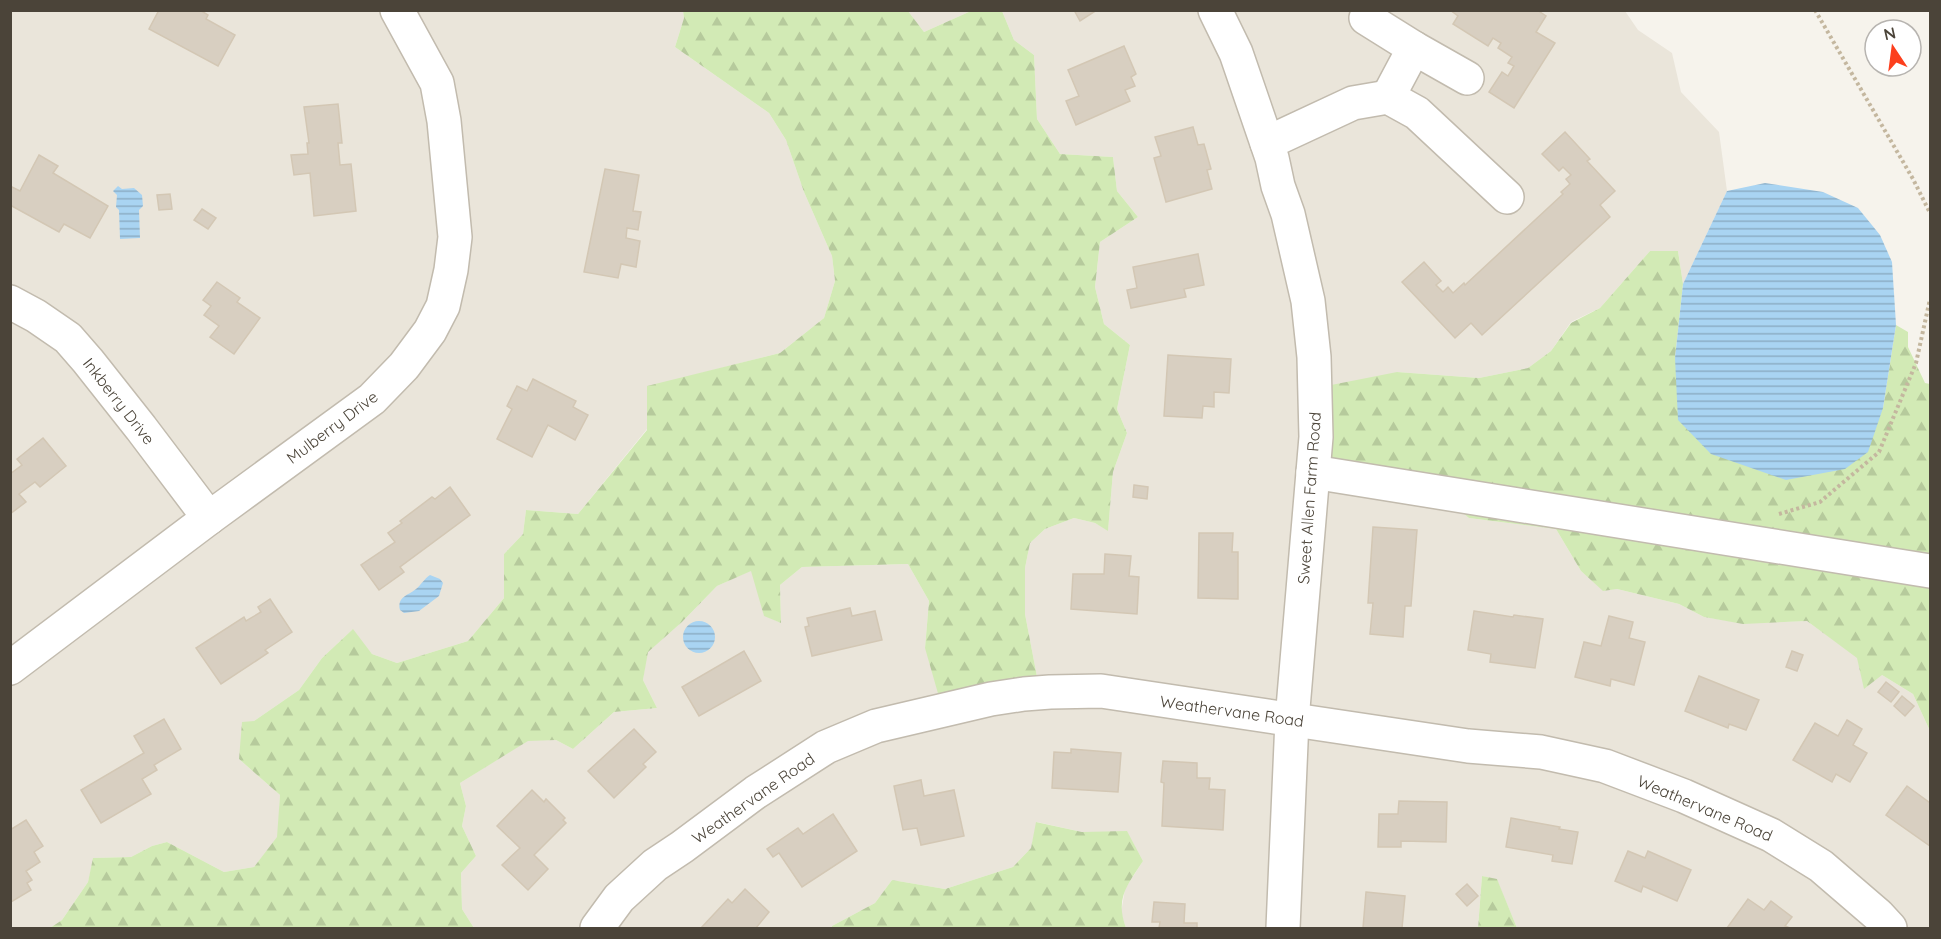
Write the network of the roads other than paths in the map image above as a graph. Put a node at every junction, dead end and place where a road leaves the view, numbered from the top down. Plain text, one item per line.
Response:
1 (397, 10) edge
2 (1215, 10) edge
3 (1366, 18) dead end
4 (1414, 48) junction
5 (1467, 78) dead end
6 (1388, 98) junction
7 (1267, 144) junction
8 (1507, 197) dead end
9 (10, 303) edge
10 (1313, 472) junction
11 (209, 518) junction
12 (1930, 571) edge
13 (10, 668) edge
14 (1292, 720) junction
15 (597, 928) edge
16 (1283, 928) edge
17 (1890, 928) edge

1 - 11 street, Mulberry Drive
2 - 7 street, Sweet Allen Farm Road
3 - 4 street
4 - 5 street
4 - 6 street
6 - 7 street
6 - 8 street
7 - 10 street, Sweet Allen Farm Road
9 - 11 street, Inkberry Drive
10 - 12 street
10 - 14 street, Sweet Allen Farm Road
11 - 13 street, Mulberry Drive
14 - 15 street, Weathervane Road
14 - 16 street, Sweet Allen Farm Road
14 - 17 street, Weathervane Road

